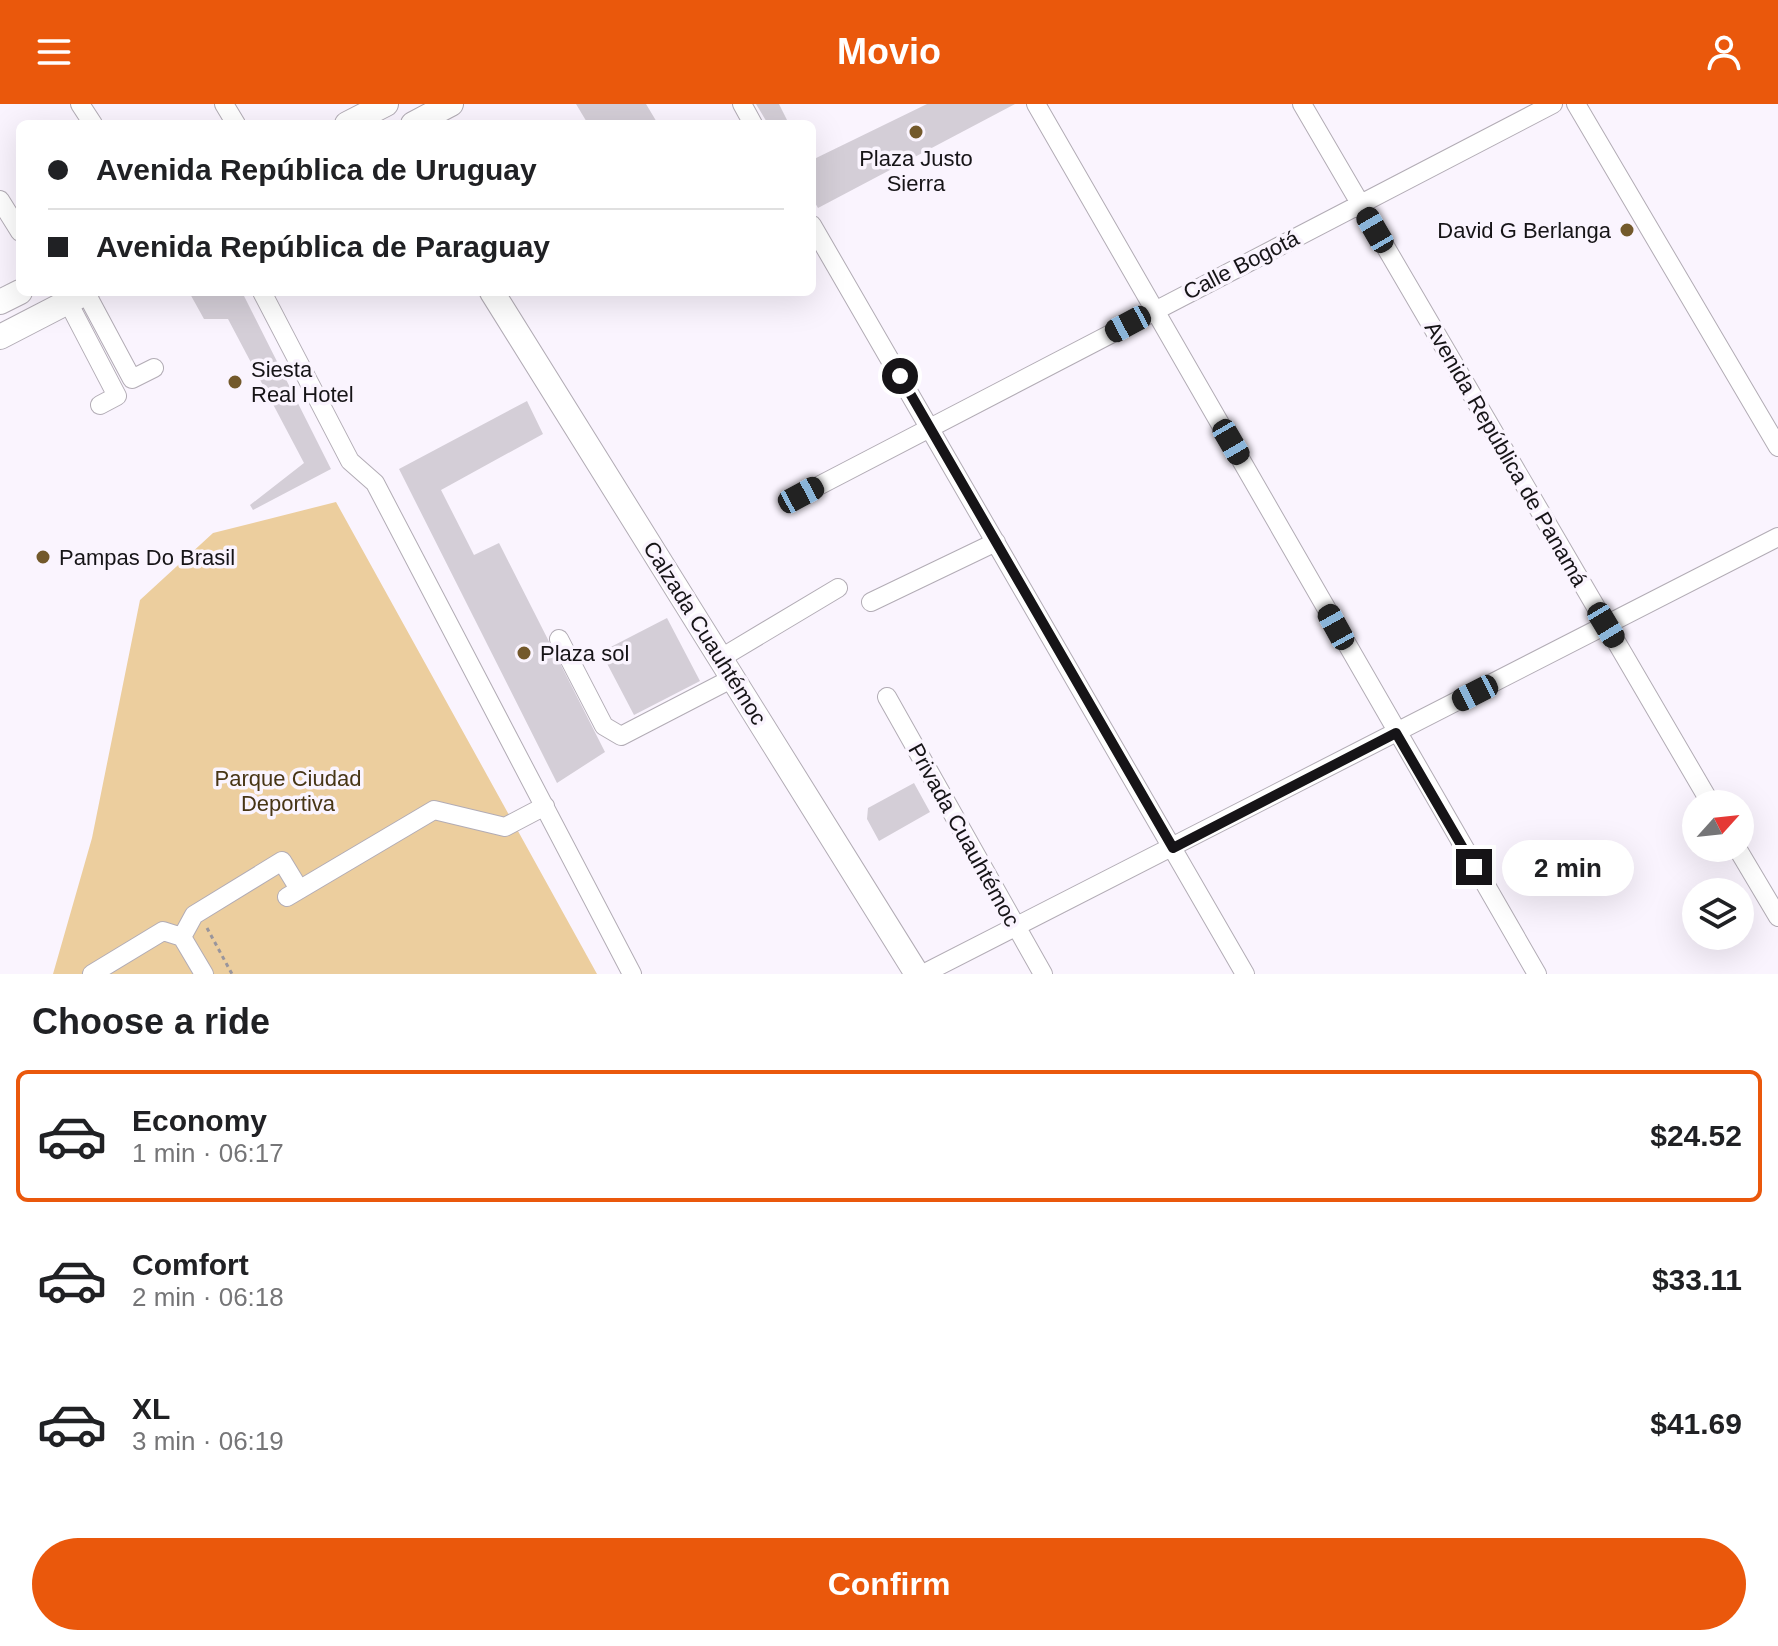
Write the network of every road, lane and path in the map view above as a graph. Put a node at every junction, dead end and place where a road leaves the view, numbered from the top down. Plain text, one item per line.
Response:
1 (451, 104) edge
2 (1036, 104) edge
3 (1302, 104) edge
4 (1553, 104) edge
5 (1576, 104) edge
6 (379, 111) edge
7 (357, 120) edge
8 (421, 120) edge
9 (0, 200) edge
10 (1359, 204) junction
11 (16, 226) edge
12 (816, 232) edge
13 (80, 296) edge
14 (264, 296) edge
15 (494, 296) edge
16 (1156, 309) junction
17 (0, 337) edge
18 (154, 368) dead end
19 (100, 405) dead end
20 (929, 426) junction
21 (1778, 447) edge
22 (801, 495) dead end
23 (1778, 537) edge
24 (996, 542) junction
25 (838, 588) dead end
26 (871, 602) dead end
27 (1606, 625) junction
28 (559, 639) dead end
29 (727, 668) junction
30 (887, 697) dead end
31 (1396, 733) junction
32 (1703, 790) edge
33 (545, 806) junction
34 (1173, 848) junction
35 (1745, 862) edge
36 (1778, 917) edge
37 (1016, 927) junction
38 (207, 928) dead end
39 (182, 937) junction
40 (92, 974) edge
41 (204, 974) edge
42 (232, 974) edge
43 (632, 974) edge
44 (920, 974) edge
45 (1043, 974) edge
46 (1245, 974) edge
47 (1537, 974) edge

1 - 8 main road
2 - 16 street
3 - 10 street, Avenida República de Panamá
4 - 10 street, Calle Bogotá
5 - 21 street
6 - 7 main road
9 - 11 street
10 - 16 street, Calle Bogotá
10 - 27 street, Avenida República de Panamá
12 - 20 street
13 - 17 main road
13 - 18 street
13 - 19 street
14 - 33 street
15 - 29 main road, Calzada Cuauhtémoc
16 - 20 street, Calle Bogotá
16 - 31 street
20 - 22 street, Calle Bogotá
20 - 24 street
23 - 27 street
24 - 26 street
24 - 34 street
25 - 29 street
27 - 31 street
27 - 32 street, Avenida República de Panamá
28 - 29 street
29 - 44 main road, Calzada Cuauhtémoc
30 - 37 street, Privada Cuauhtémoc
31 - 34 street
31 - 47 street
33 - 39 street
33 - 43 street
34 - 37 street
34 - 46 street
35 - 36 street
37 - 44 street
37 - 45 street, Privada Cuauhtémoc
38 - 42 path
39 - 40 street
39 - 41 street

